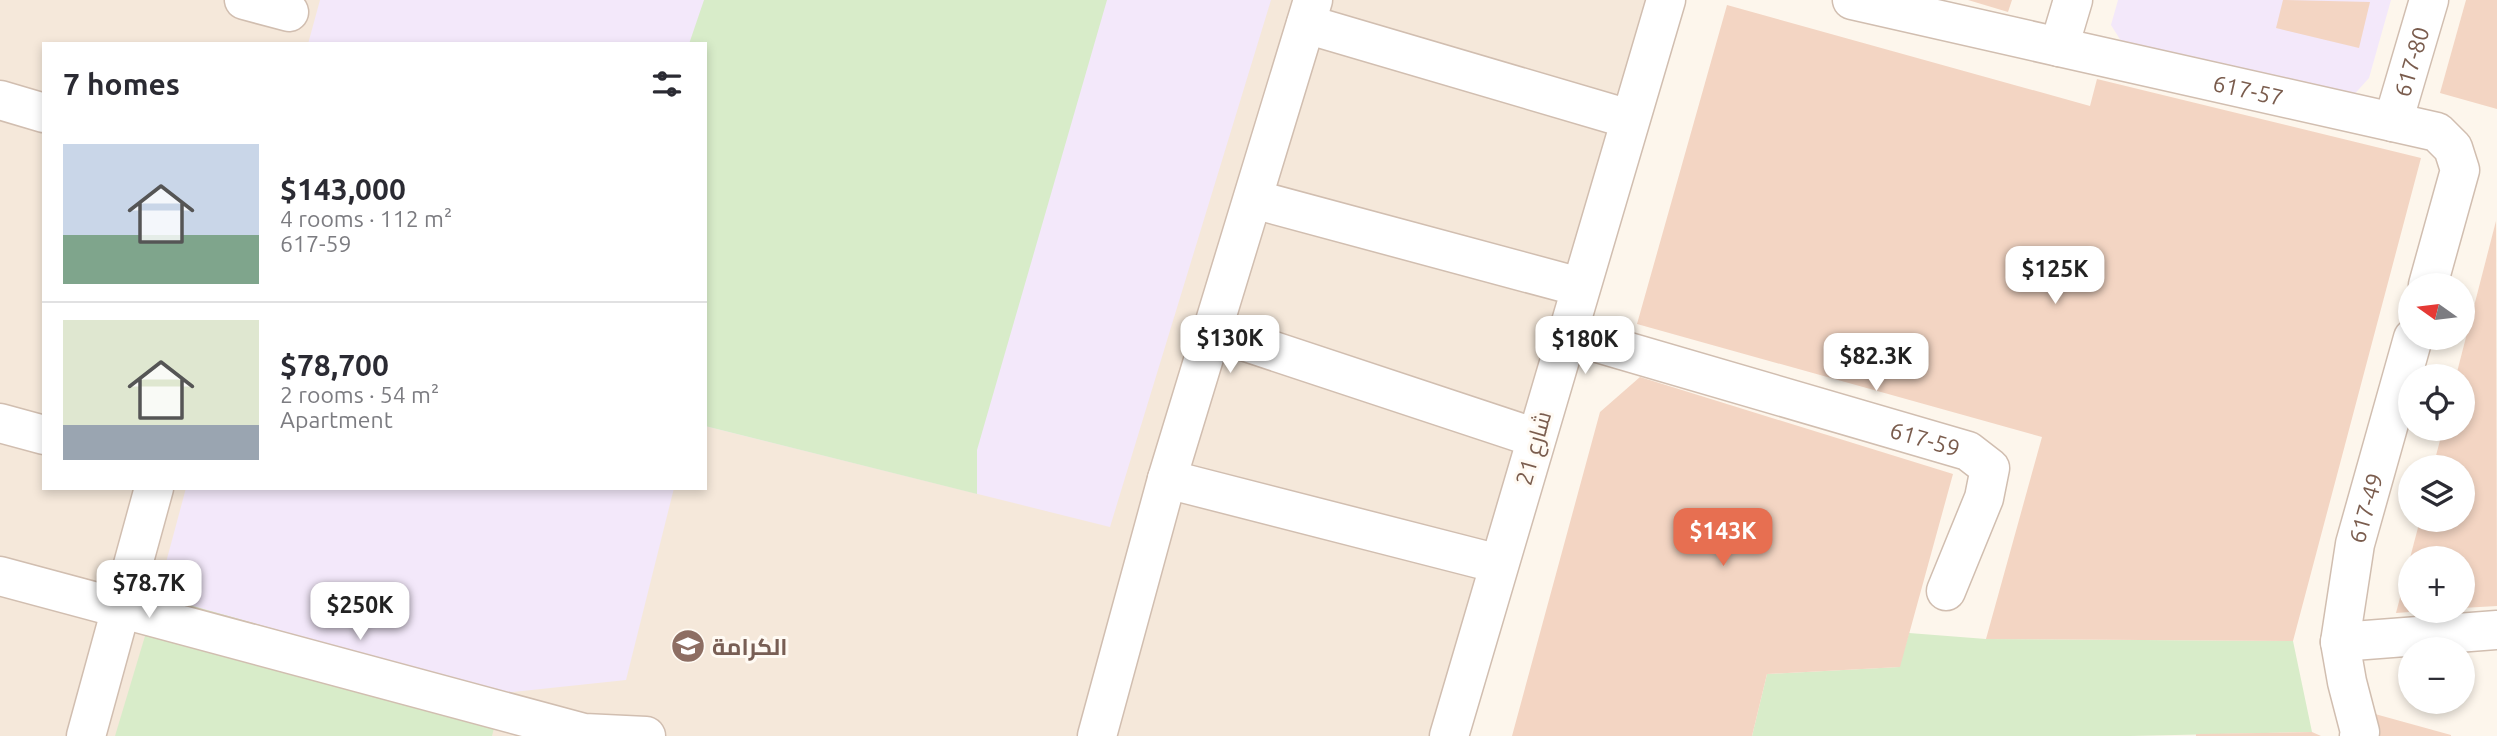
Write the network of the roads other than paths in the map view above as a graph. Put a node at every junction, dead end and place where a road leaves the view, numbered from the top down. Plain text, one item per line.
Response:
1 (244, 0) edge
2 (1665, 0) edge
3 (1852, 0) edge
4 (2073, 0) edge
5 (2429, 0) edge
6 (1309, 12) edge
7 (287, 19) edge
8 (2059, 47) junction
9 (0, 100) edge
10 (42, 112) edge
11 (1629, 119) junction
12 (2393, 122) junction
13 (1253, 199) junction
14 (2431, 273) edge
15 (1580, 288) junction
16 (1213, 331) junction
17 (1567, 334) junction
18 (2410, 350) edge
19 (0, 423) edge
20 (42, 434) edge
21 (1536, 438) junction
22 (1167, 479) junction
23 (154, 490) edge
24 (1499, 564) junction
25 (0, 576) edge
26 (1945, 591) dead end
27 (121, 609) junction
28 (2497, 630) edge
29 (2340, 642) junction
30 (584, 734) edge
31 (86, 736) edge
32 (646, 736) edge
33 (1097, 736) edge
34 (1449, 736) edge
35 (2359, 736) edge

1 - 7 street
2 - 11 street, شارع 21
3 - 8 street, 617-57
4 - 8 street
5 - 12 street, 617-80
6 - 11 street
6 - 13 street
8 - 12 street, 617-57
9 - 10 street
11 - 15 street, شارع 21
12 - 14 street, 617-57
13 - 15 street
13 - 16 street
15 - 17 street, شارع 21
16 - 21 street
16 - 22 street
17 - 21 street, شارع 21
17 - 26 street, 617-59
18 - 29 street, 617-49
19 - 20 street
21 - 24 street, شارع 21
22 - 24 street
22 - 33 street
23 - 27 street
24 - 34 street, شارع 21
25 - 27 street
27 - 30 street
27 - 31 street
28 - 29 street
29 - 35 street, 617-49
30 - 32 street

